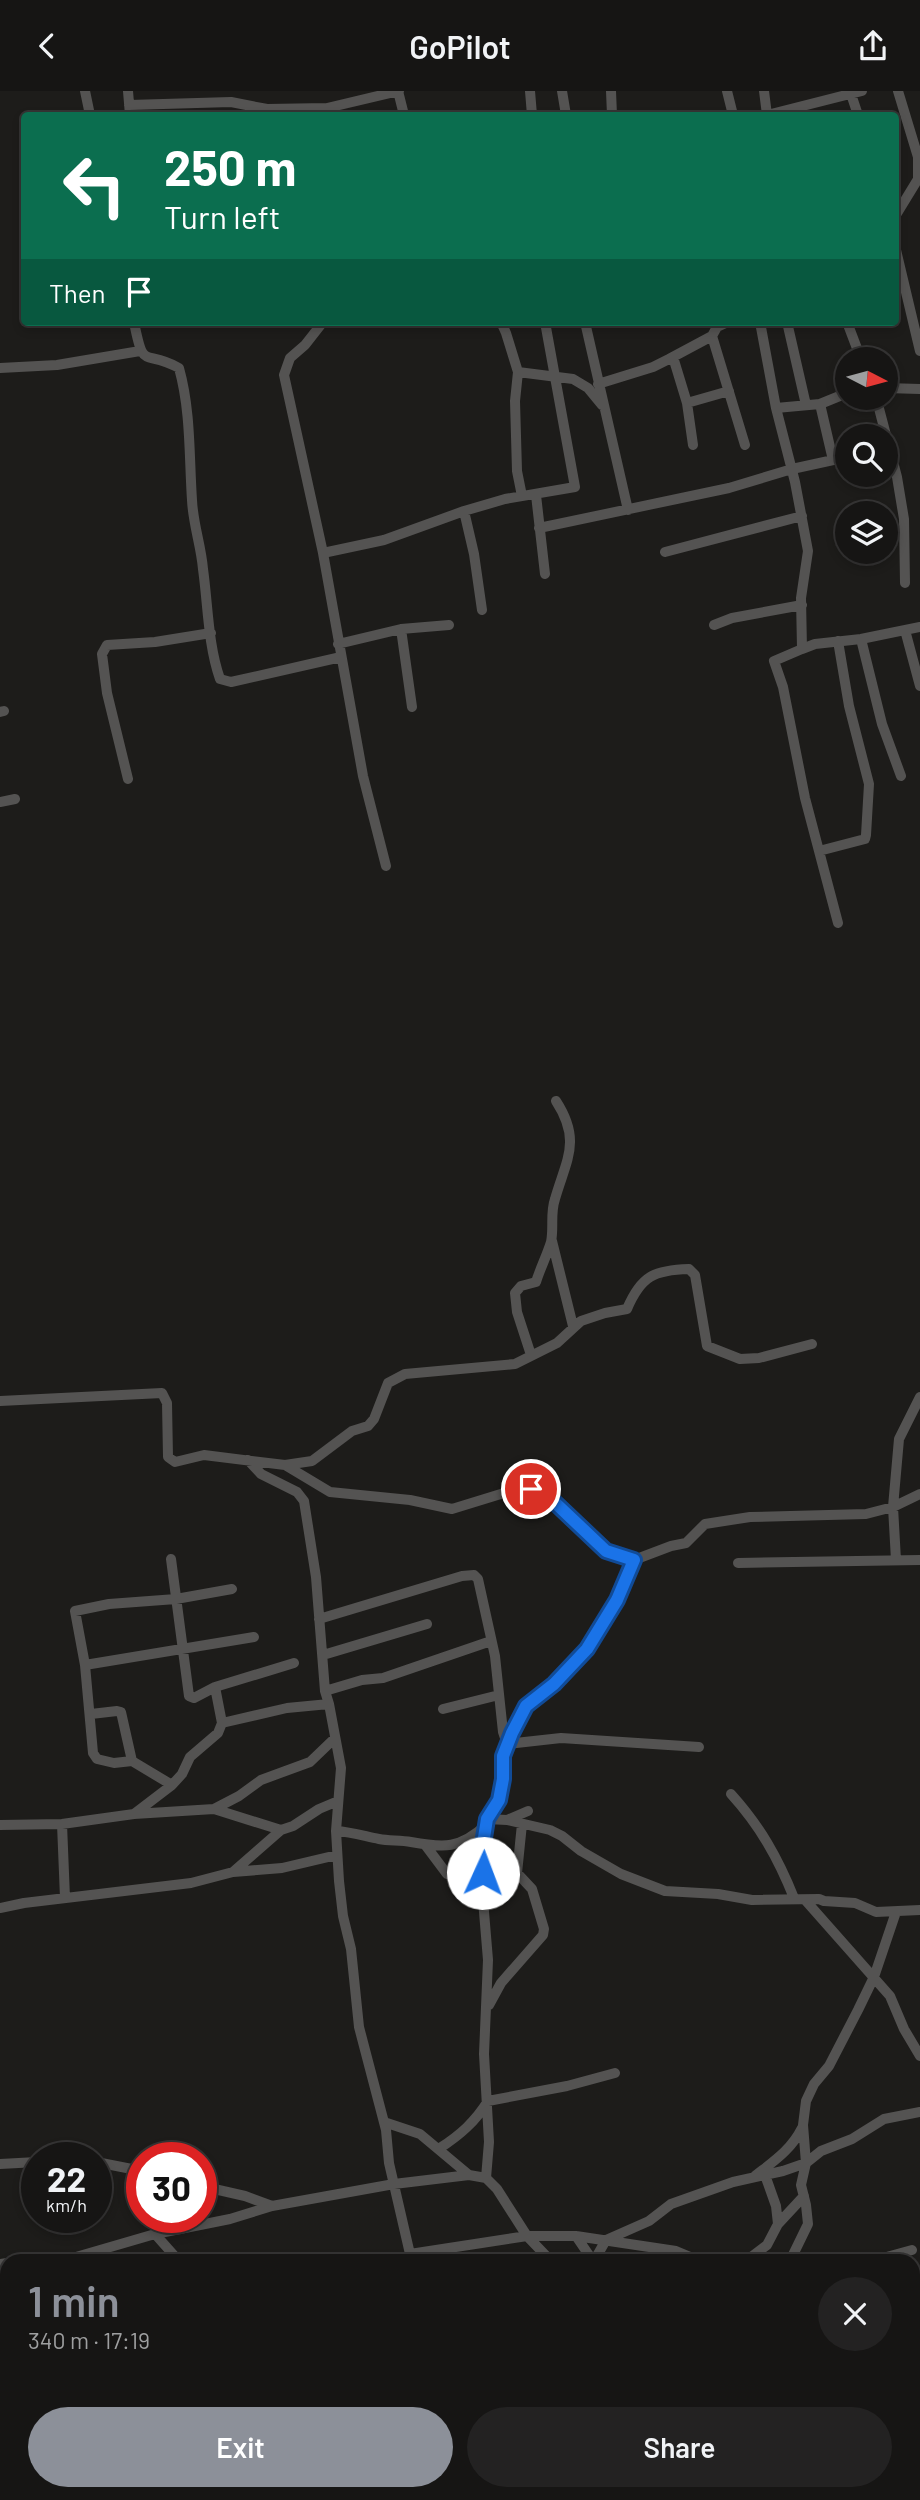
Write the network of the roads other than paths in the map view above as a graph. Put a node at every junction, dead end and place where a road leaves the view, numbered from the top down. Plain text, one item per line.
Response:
1 (85, 91) edge
2 (128, 91) edge
3 (398, 91) edge
4 (530, 91) edge
5 (562, 91) edge
6 (611, 91) edge
7 (727, 91) edge
8 (764, 91) edge
9 (898, 91) edge
10 (856, 92) edge
11 (836, 94) edge
12 (129, 111) edge
13 (89, 112) edge
14 (403, 112) edge
15 (533, 112) edge
16 (566, 112) edge
17 (612, 112) edge
18 (732, 112) edge
19 (767, 112) edge
20 (777, 112) edge
21 (858, 112) edge
22 (919, 157) edge
23 (899, 210) edge
24 (899, 264) edge
25 (135, 326) edge
26 (320, 326) edge
27 (503, 326) edge
28 (546, 326) edge
29 (586, 326) edge
30 (719, 326) edge
31 (759, 326) edge
32 (789, 326) edge
33 (849, 326) edge
34 (712, 336) junction
35 (920, 346) edge
36 (856, 347) edge
37 (140, 352) junction
38 (673, 357) junction
39 (0, 368) edge
40 (518, 372) junction
41 (555, 377) junction
42 (598, 384) junction
43 (898, 388) edge
44 (920, 389) edge
45 (729, 391) junction
46 (835, 398) edge
47 (687, 403) junction
48 (806, 404) junction
49 (820, 404) junction
50 (603, 407) junction
51 (776, 408) junction
52 (693, 445) dead end
53 (745, 445) dead end
54 (833, 460) joint
55 (792, 469) junction
56 (897, 487) edge
57 (536, 495) junction
58 (522, 496) junction
59 (628, 510) junction
60 (464, 511) junction
61 (802, 516) junction
62 (539, 528) junction
63 (664, 552) dead end
64 (323, 553) junction
65 (545, 574) dead end
66 (905, 583) dead end
67 (802, 605) junction
68 (482, 610) dead end
69 (449, 625) dead end
70 (714, 625) dead end
71 (920, 627) edge
72 (401, 629) junction
73 (905, 630) junction
74 (211, 633) junction
75 (861, 639) junction
76 (838, 641) junction
77 (338, 644) junction
78 (802, 649) junction
79 (341, 657) junction
80 (920, 685) edge
81 (412, 707) dead end
82 (901, 776) dead end
83 (128, 779) dead end
84 (15, 799) dead end
85 (0, 802) edge
86 (819, 851) junction
87 (386, 866) dead end
88 (838, 923) dead end
89 (556, 1101) dead end
90 (552, 1240) junction
91 (573, 1326) junction
92 (812, 1344) dead end
93 (531, 1356) junction
94 (920, 1397) edge
95 (0, 1401) edge
96 (248, 1460) junction
97 (285, 1465) junction
98 (920, 1493) edge
99 (893, 1507) junction
100 (171, 1559) dead end
101 (634, 1560) junction
102 (896, 1560) junction
103 (920, 1560) edge
104 (738, 1563) dead end
105 (232, 1589) dead end
106 (176, 1599) junction
107 (318, 1619) junction
108 (426, 1624) dead end
109 (254, 1637) dead end
110 (491, 1641) junction
111 (181, 1648) junction
112 (323, 1655) junction
113 (294, 1663) dead end
114 (85, 1665) junction
115 (215, 1686) junction
116 (325, 1691) junction
117 (499, 1695) junction
118 (329, 1704) junction
119 (443, 1709) dead end
120 (91, 1714) junction
121 (222, 1723) junction
122 (335, 1738) junction
123 (507, 1744) junction
124 (699, 1747) dead end
125 (132, 1761) junction
126 (172, 1785) junction
127 (731, 1794) dead end
128 (338, 1801) junction
129 (214, 1809) junction
130 (134, 1814) junction
131 (487, 1822) junction
132 (62, 1824) junction
133 (521, 1824) junction
134 (0, 1825) edge
135 (281, 1830) junction
136 (336, 1831) junction
137 (476, 1834) junction
138 (483, 1844) junction
139 (426, 1846) junction
140 (443, 1847) junction
141 (337, 1855) junction
142 (434, 1858) junction
143 (483, 1872) junction
144 (233, 1873) junction
145 (517, 1873) junction
146 (65, 1898) junction
147 (794, 1898) junction
148 (806, 1901) junction
149 (0, 1908) edge
150 (920, 1910) edge
151 (896, 1912) junction
152 (874, 1977) junction
153 (487, 2009) junction
154 (920, 2056) edge
155 (615, 2073) dead end
156 (488, 2101) junction
157 (920, 2112) edge
158 (384, 2122) junction
159 (803, 2125) junction
160 (440, 2148) junction
161 (21, 2163) edge
162 (806, 2163) junction
163 (0, 2164) edge
164 (783, 2171) junction
165 (470, 2175) junction
166 (765, 2175) junction
167 (753, 2177) junction
168 (486, 2178) junction
169 (394, 2184) junction
170 (217, 2190) edge
171 (802, 2191) junction
172 (272, 2206) junction
173 (778, 2224) junction
174 (155, 2234) junction
175 (527, 2236) junction
176 (576, 2236) junction
177 (606, 2240) junction
178 (912, 2250) dead end
179 (86, 2254) edge
180 (173, 2254) edge
181 (409, 2254) edge
182 (427, 2254) edge
183 (544, 2254) edge
184 (588, 2254) edge
185 (597, 2254) edge
186 (683, 2254) edge
187 (755, 2254) edge
188 (795, 2254) edge
189 (897, 2254) edge

1 - 13 street
2 - 12 street
3 - 12 street
3 - 14 street
4 - 15 street
5 - 16 street
6 - 17 street
7 - 18 street
8 - 19 street
9 - 22 street
10 - 11 street
10 - 21 street
11 - 20 street
22 - 23 street
24 - 35 street
25 - 37 street
26 - 64 street
27 - 40 street
28 - 41 street
29 - 42 street
30 - 34 street
31 - 51 street
32 - 48 street
33 - 36 street
34 - 38 street
34 - 45 street
37 - 39 street
37 - 74 street
38 - 42 street
38 - 47 street
40 - 41 street
40 - 58 street
41 - 50 street
41 - 57 street
42 - 50 street
43 - 44 street
45 - 47 street
45 - 53 street
46 - 49 street
47 - 52 street
48 - 49 street
48 - 51 street
49 - 54 street
50 - 59 street
51 - 55 street
54 - 55 street
55 - 59 street
55 - 61 street
56 - 66 street
57 - 58 street
57 - 62 street
58 - 60 street
59 - 62 street
60 - 64 street
60 - 68 street
61 - 63 street
61 - 67 street
62 - 65 street
64 - 77 street
67 - 70 street
67 - 78 street
69 - 72 street
71 - 73 street
72 - 77 street
72 - 81 street
73 - 75 street
73 - 80 street
74 - 79 street
74 - 83 street
75 - 76 street
75 - 82 street
76 - 78 street
76 - 86 street
77 - 79 street
78 - 86 street
79 - 87 street
84 - 85 street
86 - 88 street
89 - 90 street
90 - 91 street
90 - 93 street
91 - 92 street
91 - 93 street
93 - 97 street
94 - 99 street
95 - 96 street
96 - 97 street
96 - 107 street
97 - 101 street
98 - 99 street
99 - 101 street
99 - 102 street
100 - 106 street
101 - 123 street
102 - 103 street
102 - 104 street
105 - 106 street
106 - 111 street
106 - 114 street
107 - 110 street
107 - 112 street
108 - 112 street
109 - 111 street
110 - 116 street
110 - 117 street
111 - 114 street
111 - 115 street
112 - 116 street
113 - 115 street
114 - 120 street
115 - 121 street
116 - 118 street
117 - 119 street
117 - 123 street
118 - 121 street
118 - 122 street
120 - 125 street
120 - 125 street
121 - 126 street
122 - 128 street
122 - 129 street
123 - 124 street
123 - 131 street
125 - 126 street
126 - 130 street
127 - 147 street
128 - 135 street
128 - 136 street
129 - 130 street
129 - 135 street
130 - 132 street
131 - 133 street
131 - 137 street
131 - 138 street
132 - 134 street
132 - 146 street
133 - 145 street
133 - 147 street
135 - 144 street
136 - 139 street
136 - 141 street
137 - 138 street
137 - 140 street
138 - 143 street
139 - 140 street
139 - 142 street
140 - 142 street
141 - 144 street
141 - 158 street
142 - 143 street
143 - 145 street
143 - 153 street
144 - 146 street
145 - 153 street
146 - 149 street
147 - 148 street
148 - 151 street
148 - 152 street
150 - 151 street
151 - 152 street
152 - 154 street
152 - 159 street
153 - 156 street
155 - 156 street
156 - 160 street
156 - 168 street
157 - 162 street
158 - 160 street
158 - 169 street
159 - 162 street
159 - 167 street
160 - 165 street
161 - 163 street
162 - 164 street
162 - 171 street
164 - 166 street
164 - 171 street
165 - 168 street
165 - 169 street
166 - 167 street
166 - 173 street
167 - 177 street
168 - 175 street
169 - 172 street
169 - 181 street
170 - 172 street
171 - 173 street
171 - 188 street
172 - 174 street
173 - 187 street
174 - 179 street
174 - 180 street
175 - 176 street
175 - 182 street
175 - 183 street
176 - 177 street
176 - 184 street
177 - 185 street
177 - 186 street
178 - 189 street

